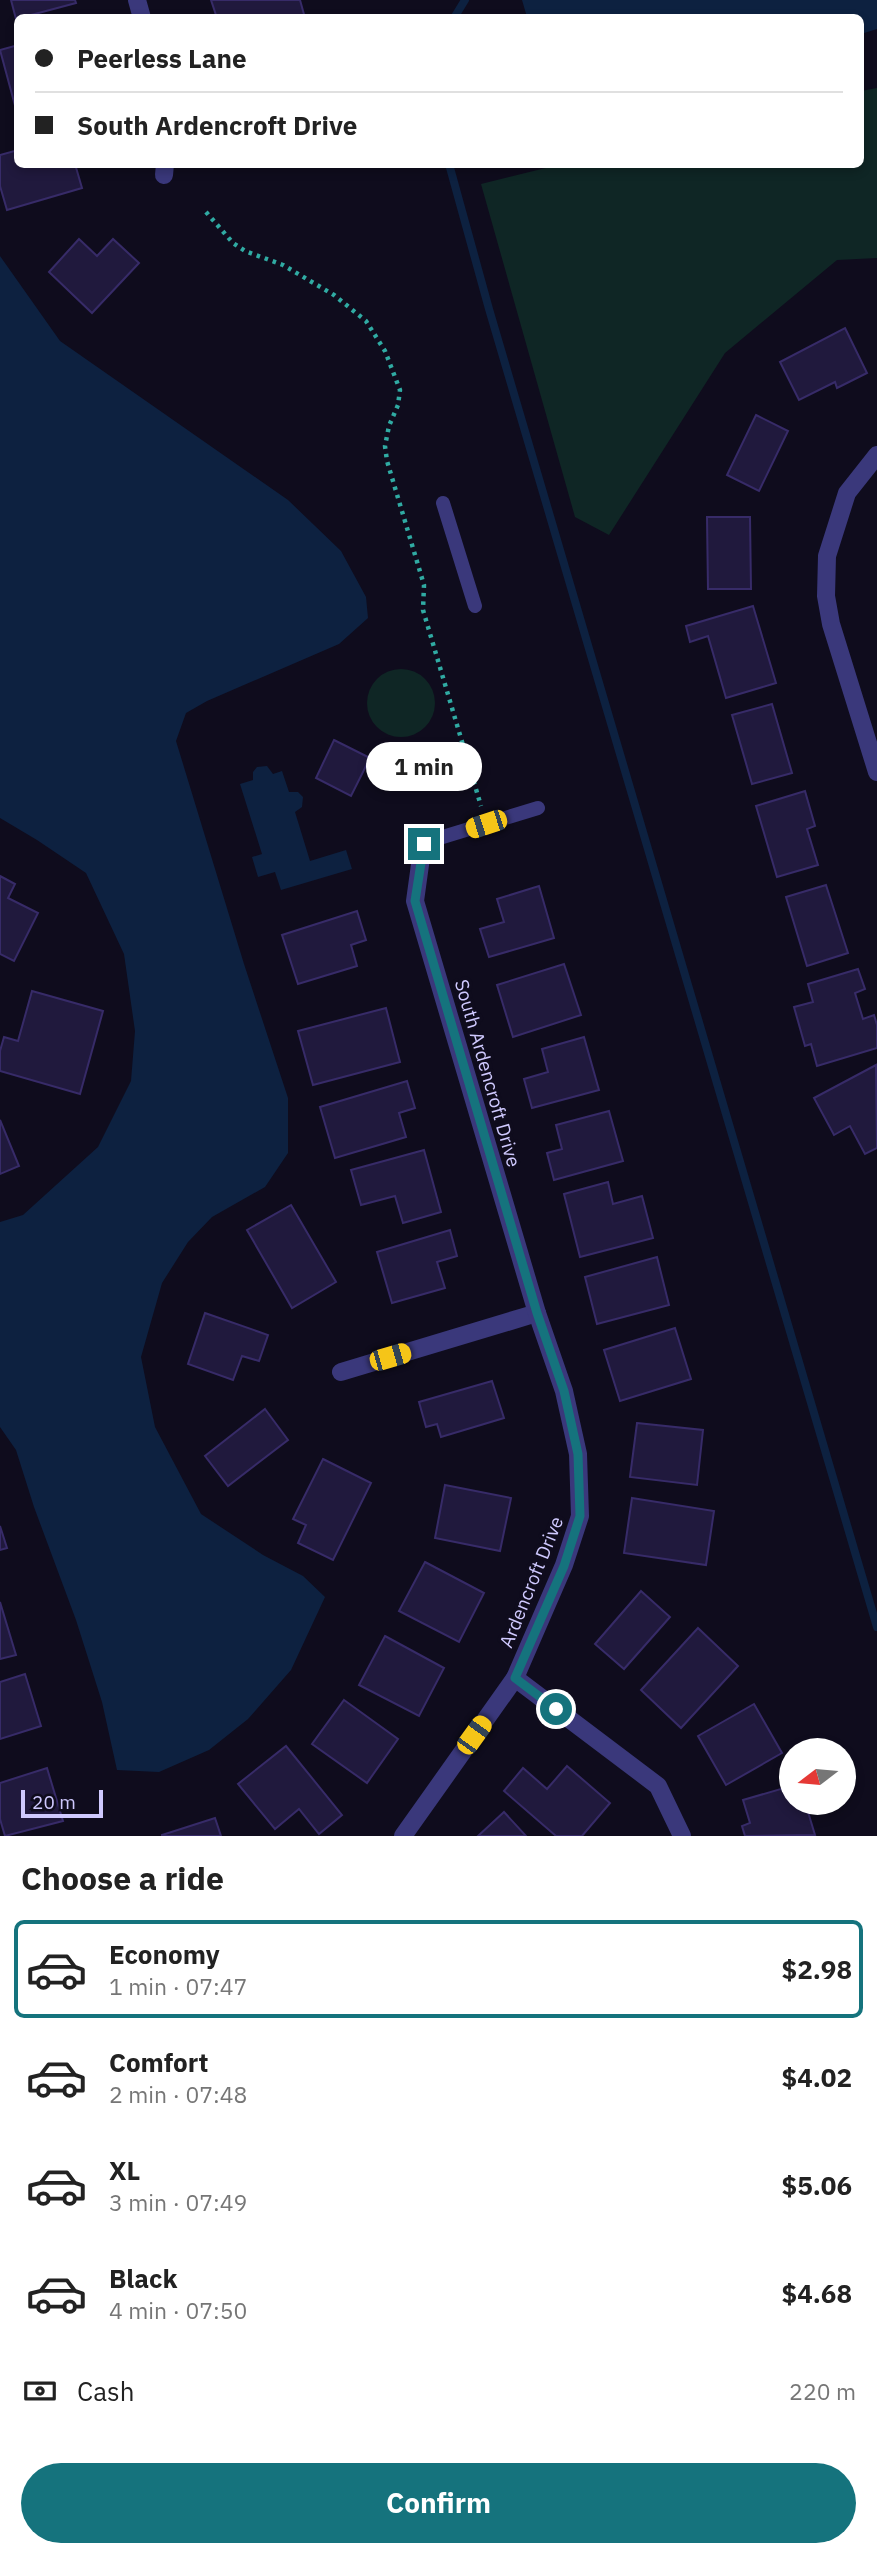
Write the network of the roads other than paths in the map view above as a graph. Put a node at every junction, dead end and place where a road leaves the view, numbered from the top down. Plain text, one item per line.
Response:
1 (877, 455) edge
2 (443, 503) dead end
3 (475, 606) dead end
4 (877, 772) edge
5 (538, 808) dead end
6 (424, 844) joint
7 (537, 1313) junction
8 (341, 1372) dead end
9 (515, 1678) junction
10 (403, 1836) edge
11 (682, 1836) edge

1 - 4 street
2 - 3 lane
5 - 6 lane
6 - 7 street, South Ardencroft Drive
7 - 8 street
7 - 9 street, Ardencroft Drive
9 - 10 street, Ardencroft Drive
9 - 11 street

